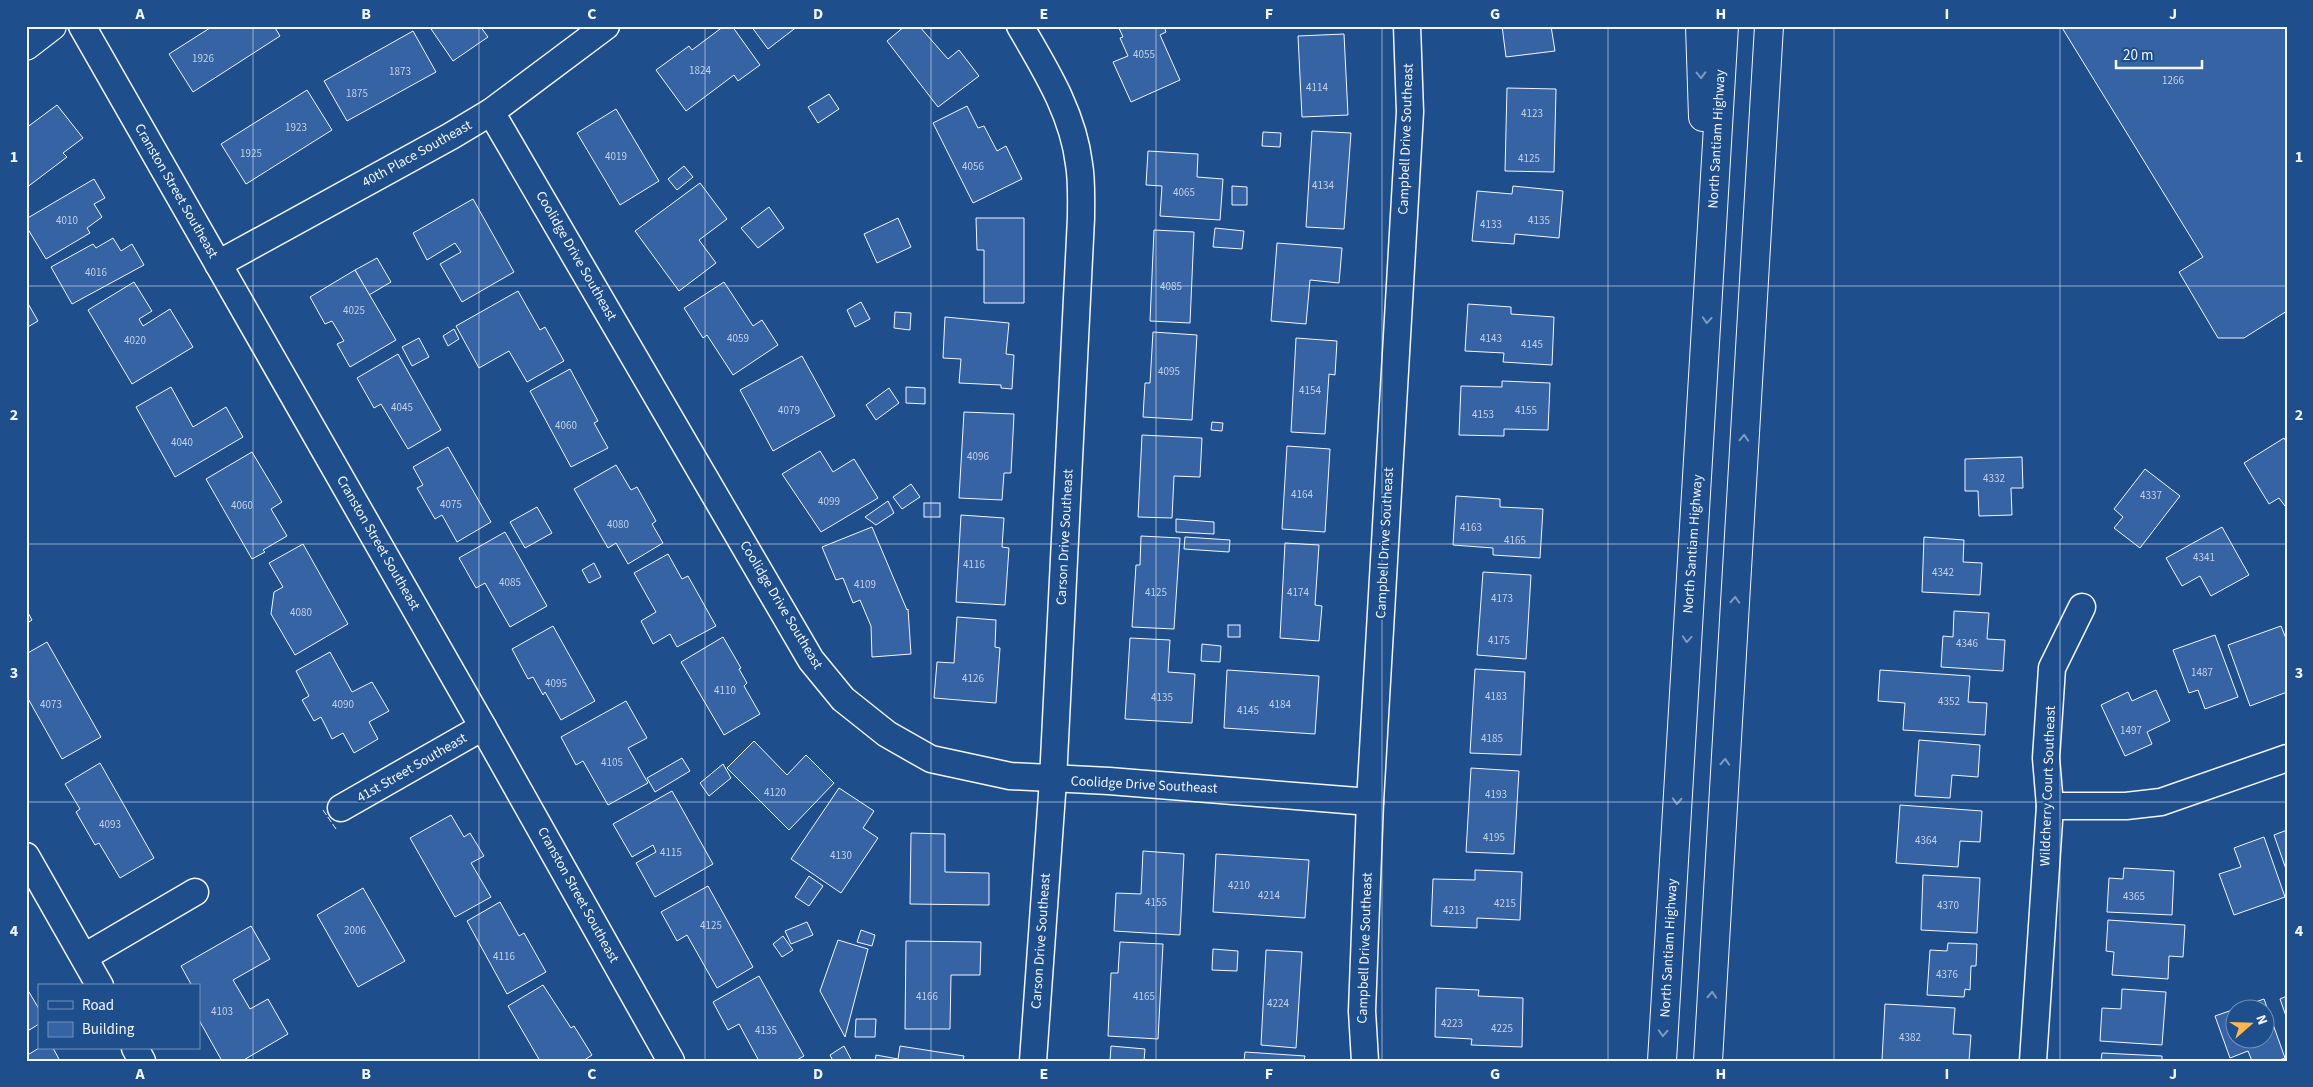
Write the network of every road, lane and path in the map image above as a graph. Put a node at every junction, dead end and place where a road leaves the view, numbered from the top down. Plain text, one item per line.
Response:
1 (52, 26) edge
2 (82, 26) edge
3 (606, 26) edge
4 (1020, 26) edge
5 (1407, 26) edge
6 (1700, 26) edge
7 (1724, 26) edge
8 (1769, 26) edge
9 (1774, 26) edge
10 (26, 46) edge
11 (1767, 53) junction
12 (492, 112) junction
13 (218, 264) junction
14 (1709, 291) junction
15 (2082, 607) dead end
16 (483, 727) junction
17 (2287, 758) edge
18 (1053, 780) junction
19 (1370, 802) junction
20 (2050, 806) junction
21 (341, 808) dead end
22 (26, 856) edge
23 (195, 892) dead end
24 (84, 957) junction
25 (99, 984) edge
26 (671, 1061) edge
27 (1033, 1061) edge
28 (1365, 1061) edge
29 (1662, 1061) edge
30 (1708, 1061) edge
31 (2033, 1061) edge

1 - 10 main road
2 - 13 street, Cranston Street Southeast
3 - 12 street, 40th Place Southeast
4 - 18 street, Carson Drive Southeast
5 - 19 street, Campbell Drive Southeast
6 -> 14 main road
7 - 14 main road, North Santiam Highway
8 - 11 main road
9 - 11 main road
30 -> 11 main road
12 - 13 street, 40th Place Southeast
12 - 18 street, Coolidge Drive Southeast
13 - 16 street, Cranston Street Southeast
14 -> 29 main road, North Santiam Highway
15 - 20 street, Wildcherry Court Southeast
16 - 21 street, 41st Street Southeast
16 - 26 street, Cranston Street Southeast
17 - 20 street
18 - 19 street, Coolidge Drive Southeast
18 - 27 street, Carson Drive Southeast
19 - 28 street, Campbell Drive Southeast
20 - 31 street, Wildcherry Court Southeast
22 - 24 street
23 - 24 street
24 - 25 street

